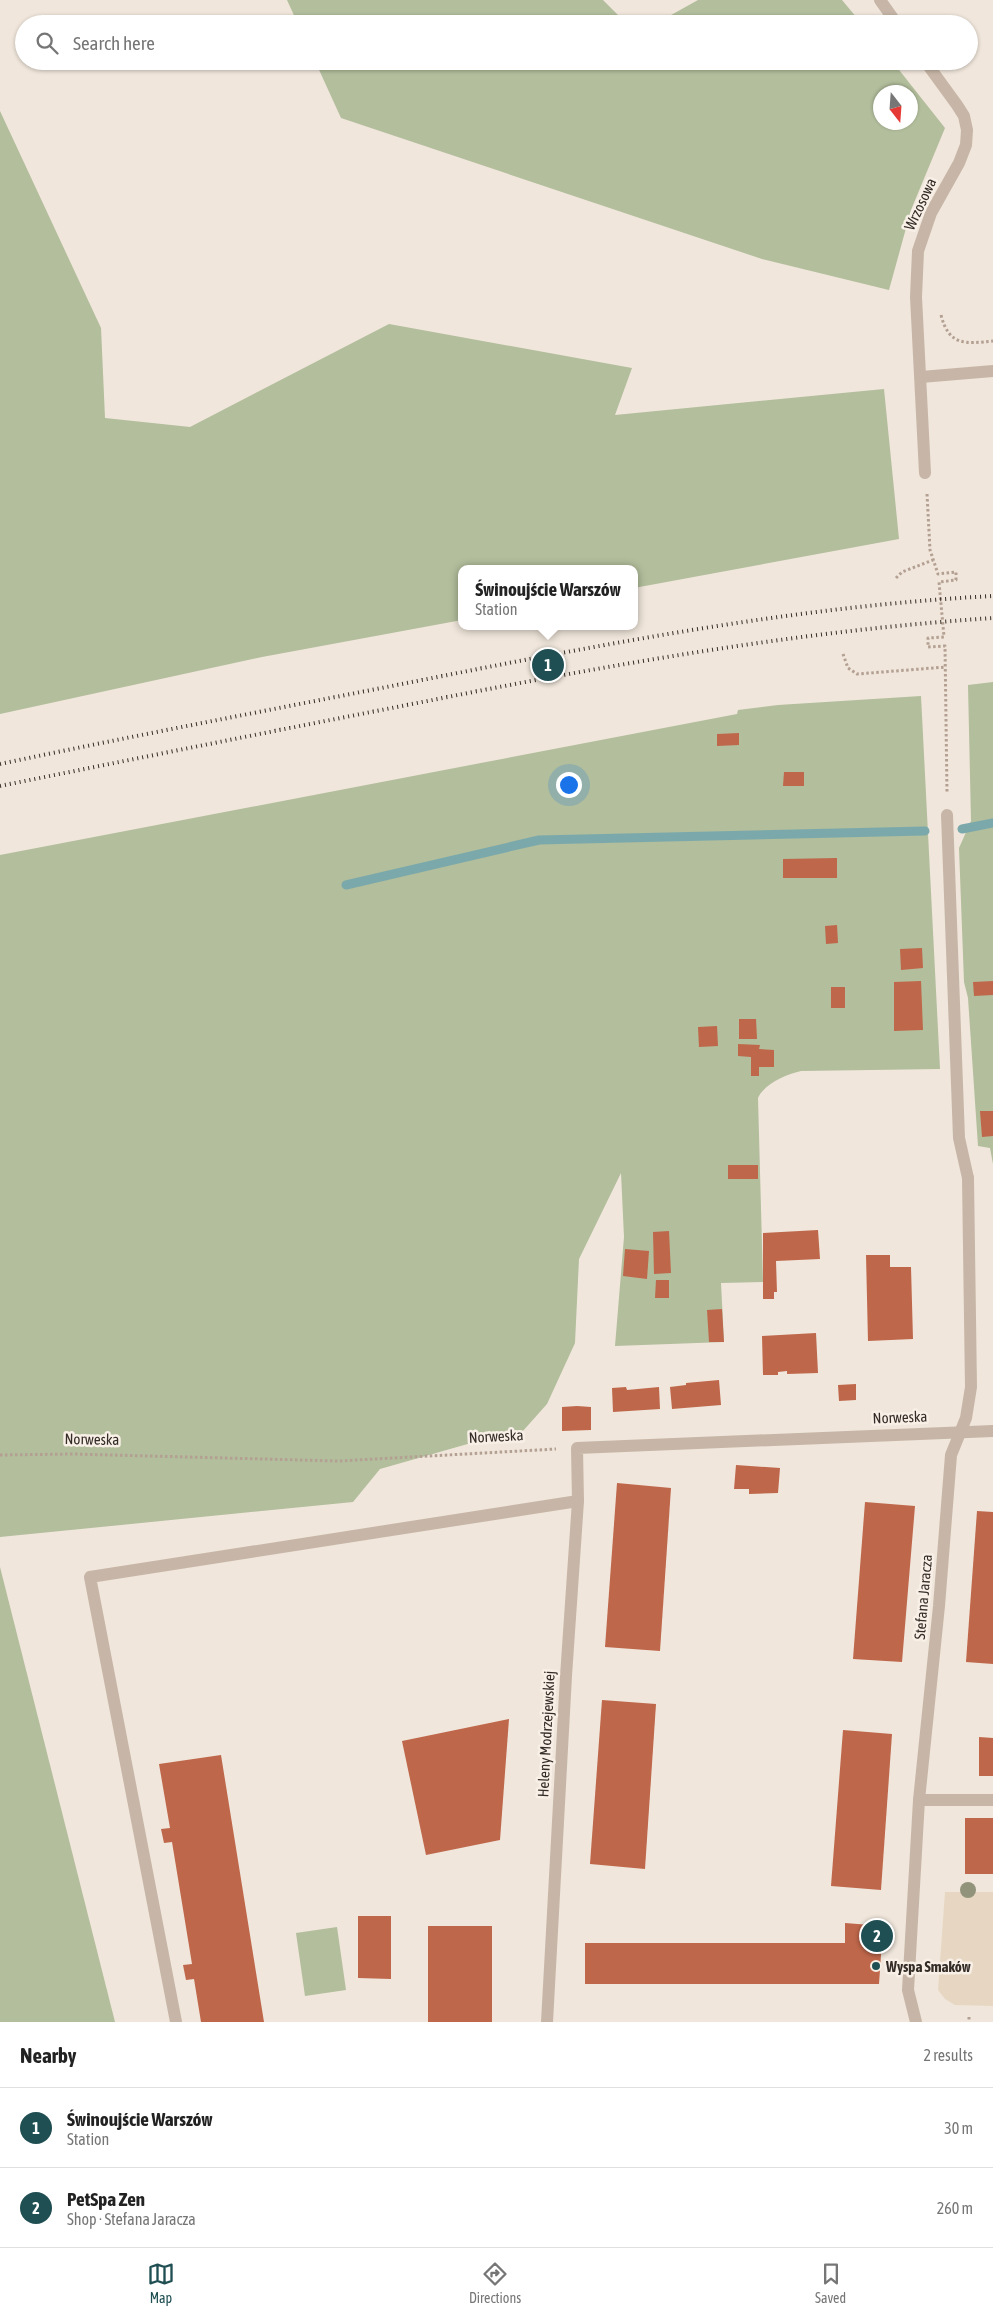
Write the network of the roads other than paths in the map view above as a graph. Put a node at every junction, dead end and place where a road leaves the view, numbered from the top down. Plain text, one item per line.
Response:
1 (880, 0) edge
2 (891, 15) edge
3 (932, 70) edge
4 (993, 371) edge
5 (921, 377) junction
6 (925, 473) road end
7 (947, 815) road end
8 (961, 1431) junction
9 (993, 1431) edge
10 (577, 1448) joint
11 (578, 1501) junction
12 (919, 1800) junction
13 (993, 1800) edge
14 (176, 2022) edge
15 (547, 2022) edge
16 (916, 2022) edge

1 - 2 street
3 - 5 street, Wrzosowa
4 - 5 street
5 - 6 street, Wrzosowa
7 - 8 street, Stefana Jaracza
8 - 9 street, Norweska
8 - 10 street, Norweska
8 - 12 street, Stefana Jaracza
10 - 11 street, Heleny Modrzejewskiej
11 - 14 street
11 - 15 street, Heleny Modrzejewskiej
12 - 13 street
12 - 16 street, Stefana Jaracza

